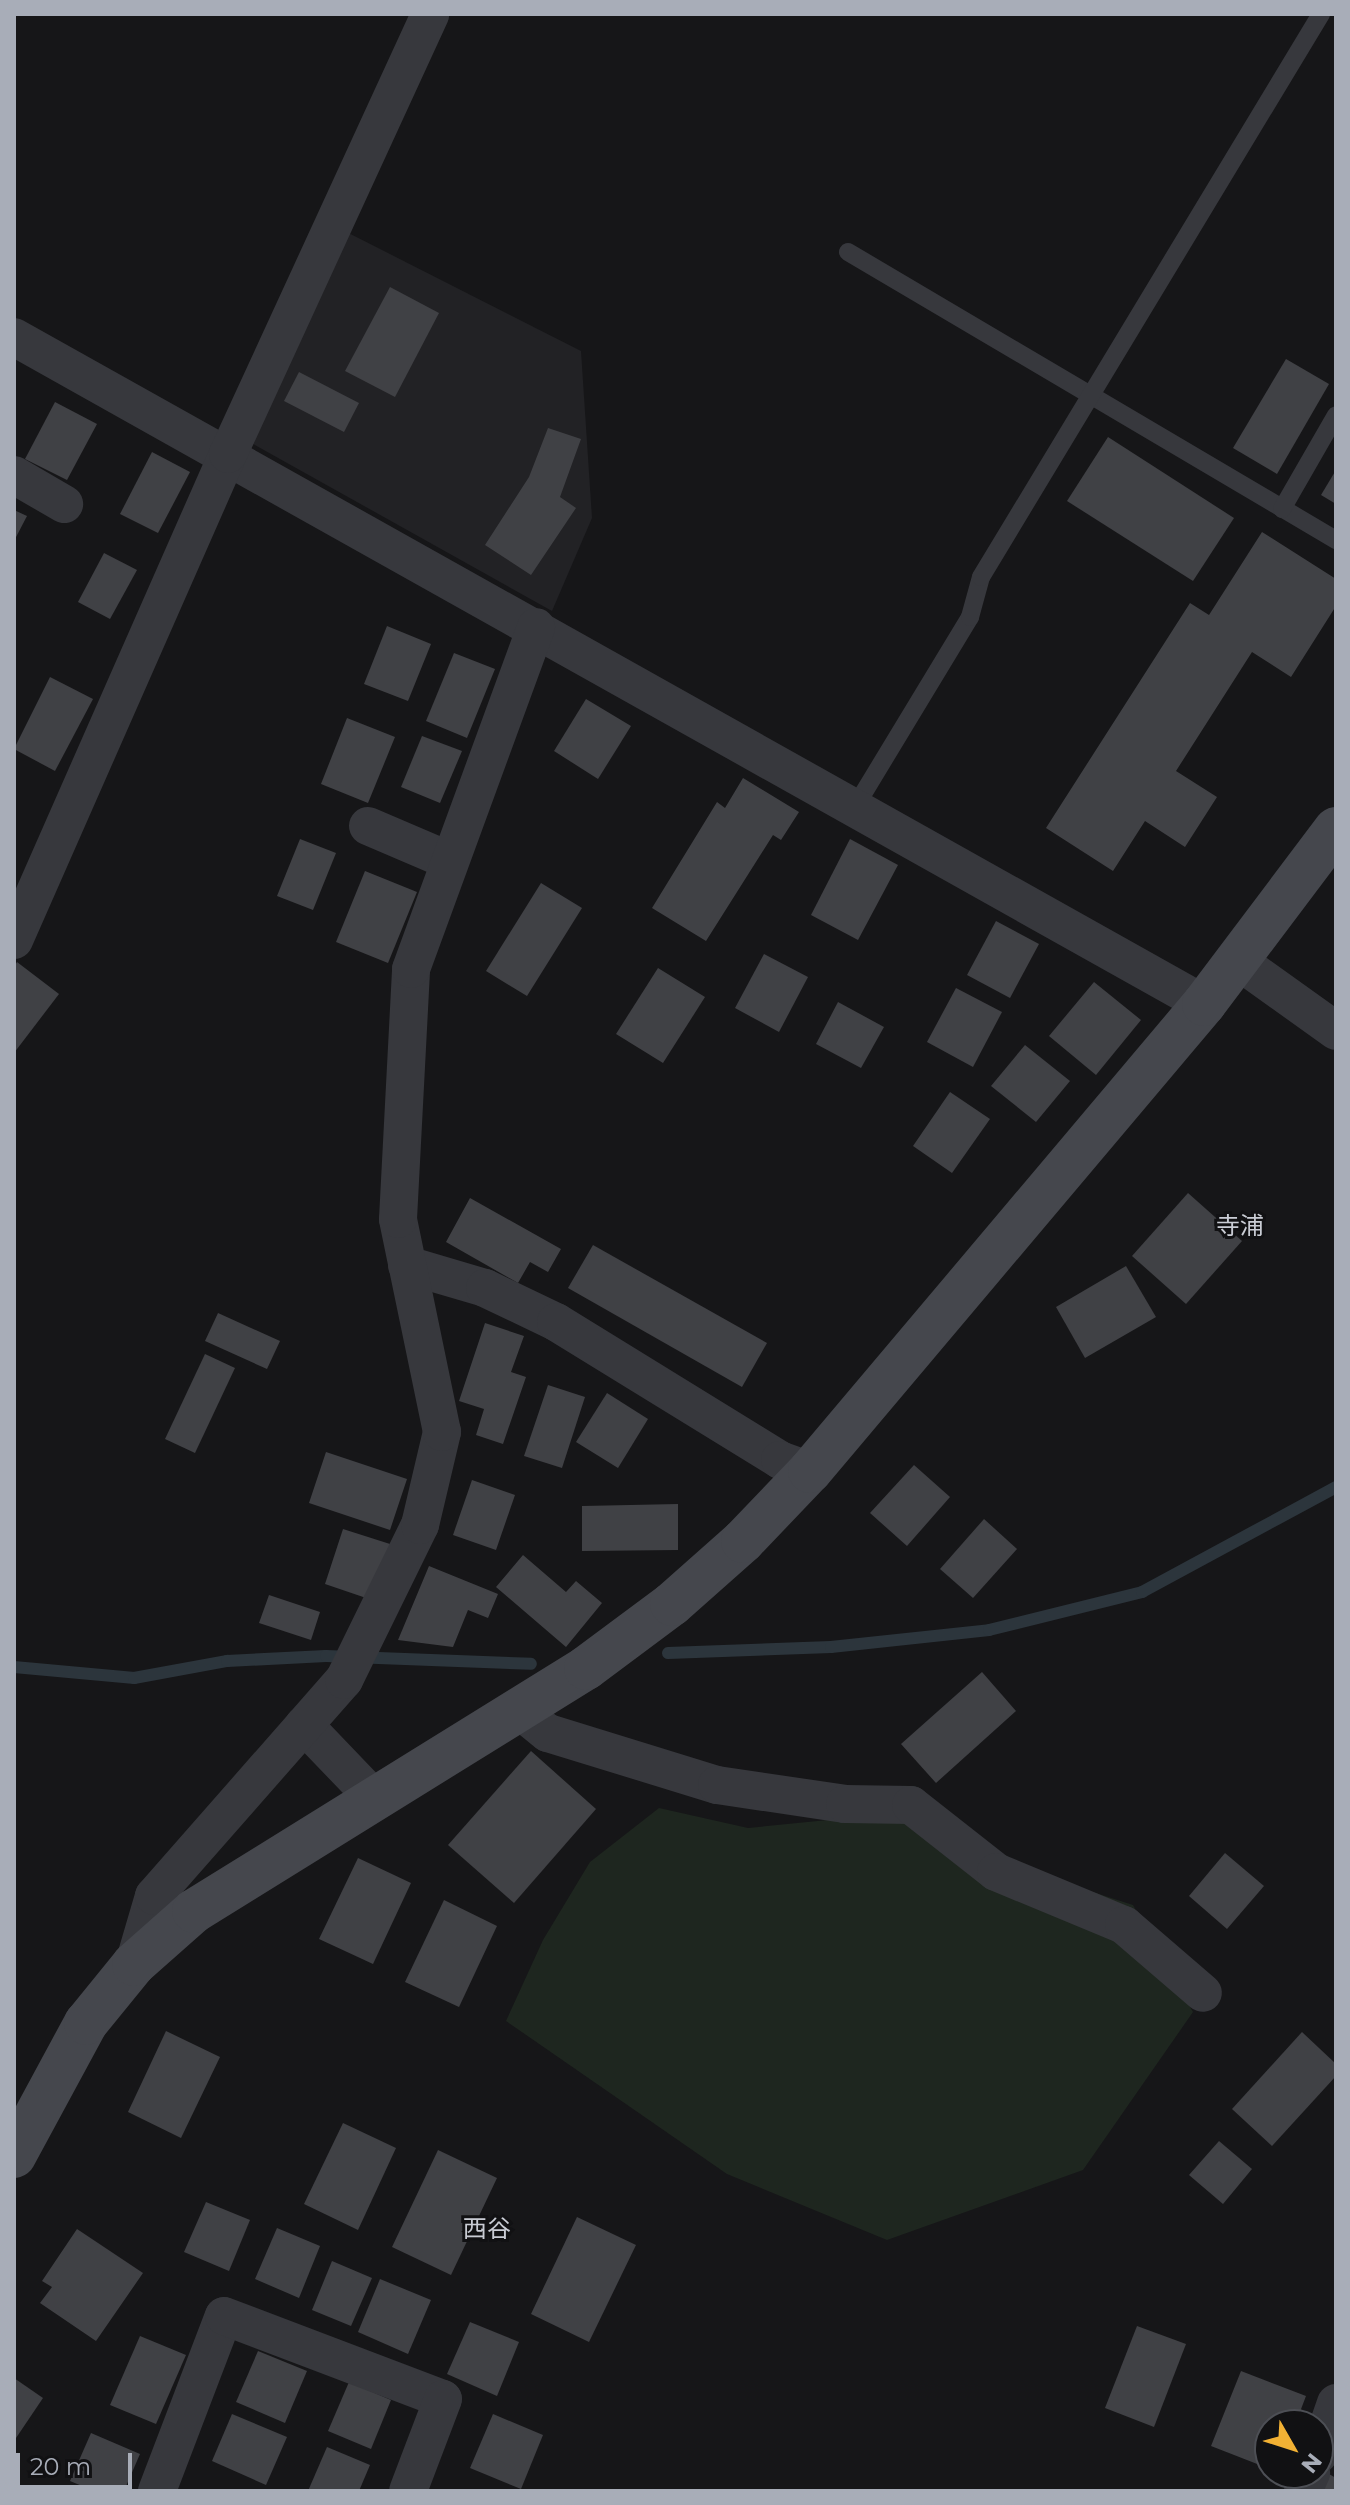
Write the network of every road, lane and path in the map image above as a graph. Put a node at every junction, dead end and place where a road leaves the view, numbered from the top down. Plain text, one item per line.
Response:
1 (430, 14) edge
2 (1321, 14) edge
3 (848, 252) dead end
4 (15, 341) edge
5 (1089, 397) junction
6 (1336, 415) edge
7 (228, 454) junction
8 (14, 475) edge
9 (64, 504) dead end
10 (1282, 509) junction
11 (1336, 540) edge
12 (536, 627) junction
13 (855, 807) junction
14 (368, 826) dead end
15 (1336, 829) edge
16 (450, 861) junction
17 (14, 940) edge
18 (1237, 960) junction
19 (1204, 1004) junction
20 (1336, 1031) edge
21 (407, 1265) junction
22 (810, 1471) junction
23 (518, 1709) junction
24 (304, 1725) junction
25 (374, 1798) junction
26 (134, 1964) junction
27 (1203, 1993) dead end
28 (14, 2156) edge
29 (157, 2491) edge
30 (408, 2491) edge

1 - 7 street
2 - 5 lane
3 - 5 lane
4 - 7 street
5 - 10 lane
5 - 13 lane
6 - 10 lane
7 - 12 street
7 - 17 street
8 - 9 street
10 - 11 lane
12 - 13 street
12 - 16 street
13 - 19 street
14 - 16 street
15 - 18 street
16 - 21 street
18 - 19 street
18 - 20 street
19 - 22 street
21 - 22 street
21 - 24 street
22 - 23 street
23 - 25 street
23 - 27 street
24 - 25 street
24 - 26 street
25 - 26 street
26 - 28 street
29 - 30 street

